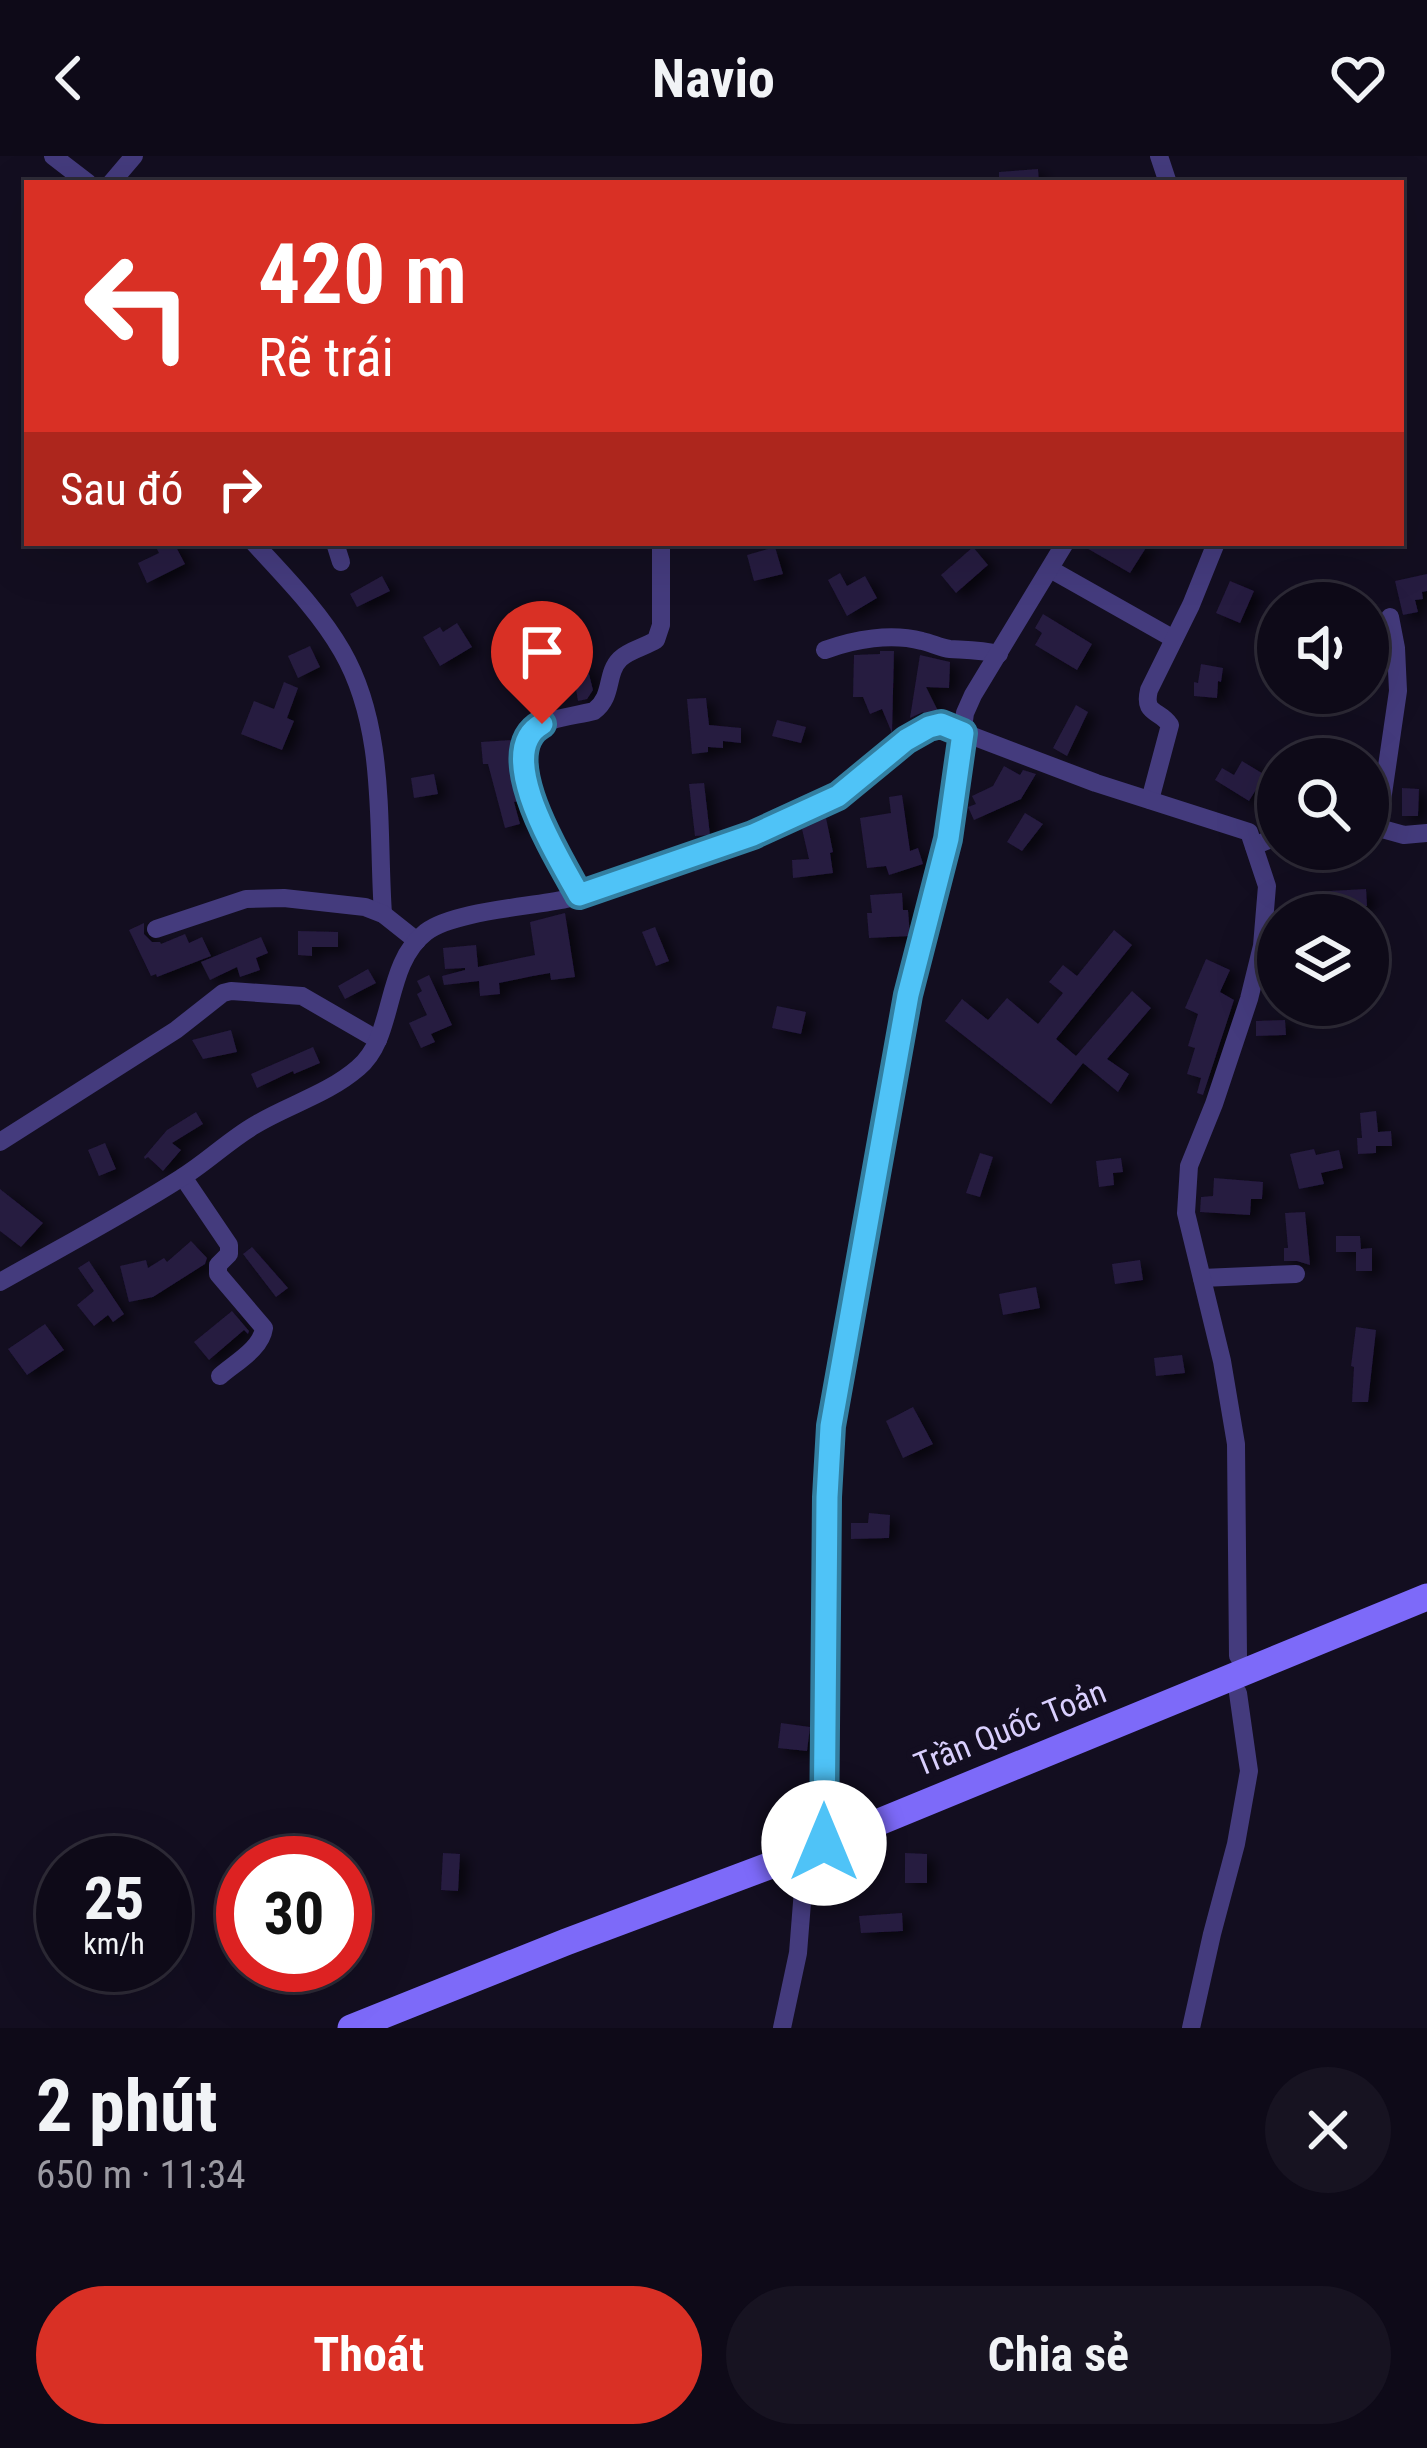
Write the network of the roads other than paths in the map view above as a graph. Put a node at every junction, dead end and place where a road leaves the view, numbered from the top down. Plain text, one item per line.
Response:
1 (53, 156) edge
2 (134, 156) edge
3 (84, 180) edge
4 (114, 180) edge
5 (257, 546) edge
6 (1063, 546) edge
7 (1215, 546) edge
8 (661, 548) dead end
9 (1050, 569) junction
10 (1390, 617) dead end
11 (1174, 639) junction
12 (825, 650) dead end
13 (999, 654) junction
14 (963, 733) junction
15 (1389, 740) edge
16 (1150, 800) junction
17 (1389, 831) edge
18 (1427, 833) edge
19 (1257, 845) edge
20 (1254, 846) junction
21 (579, 895) junction
22 (383, 914) junction
23 (156, 928) dead end
24 (417, 941) junction
25 (378, 1040) junction
26 (0, 1142) edge
27 (183, 1177) junction
28 (1297, 1274) dead end
29 (1202, 1279) junction
30 (0, 1282) edge
31 (220, 1376) dead end
32 (1427, 1597) edge
33 (1238, 1656) dead end
34 (1238, 1693) dead end
35 (815, 1847) junction
36 (351, 2028) edge
37 (782, 2028) edge
38 (1191, 2028) edge

1 - 3 street
2 - 4 street
5 - 22 street
6 - 9 street
7 - 11 street
8 - 21 street
9 - 11 street
9 - 13 street
10 - 15 street
11 - 16 street
12 - 13 street
13 - 14 street
14 - 16 street
14 - 21 street
14 - 35 street
16 - 20 street
17 - 18 street
19 - 20 street
20 - 29 street
21 - 24 street
22 - 23 street
22 - 24 street
24 - 25 street
25 - 26 street
25 - 27 street
27 - 30 street
27 - 31 street
28 - 29 street
29 - 33 street
32 - 35 main road, Trần Quốc Toản
34 - 38 street
35 - 36 main road, Trần Quốc Toản
35 - 37 street

